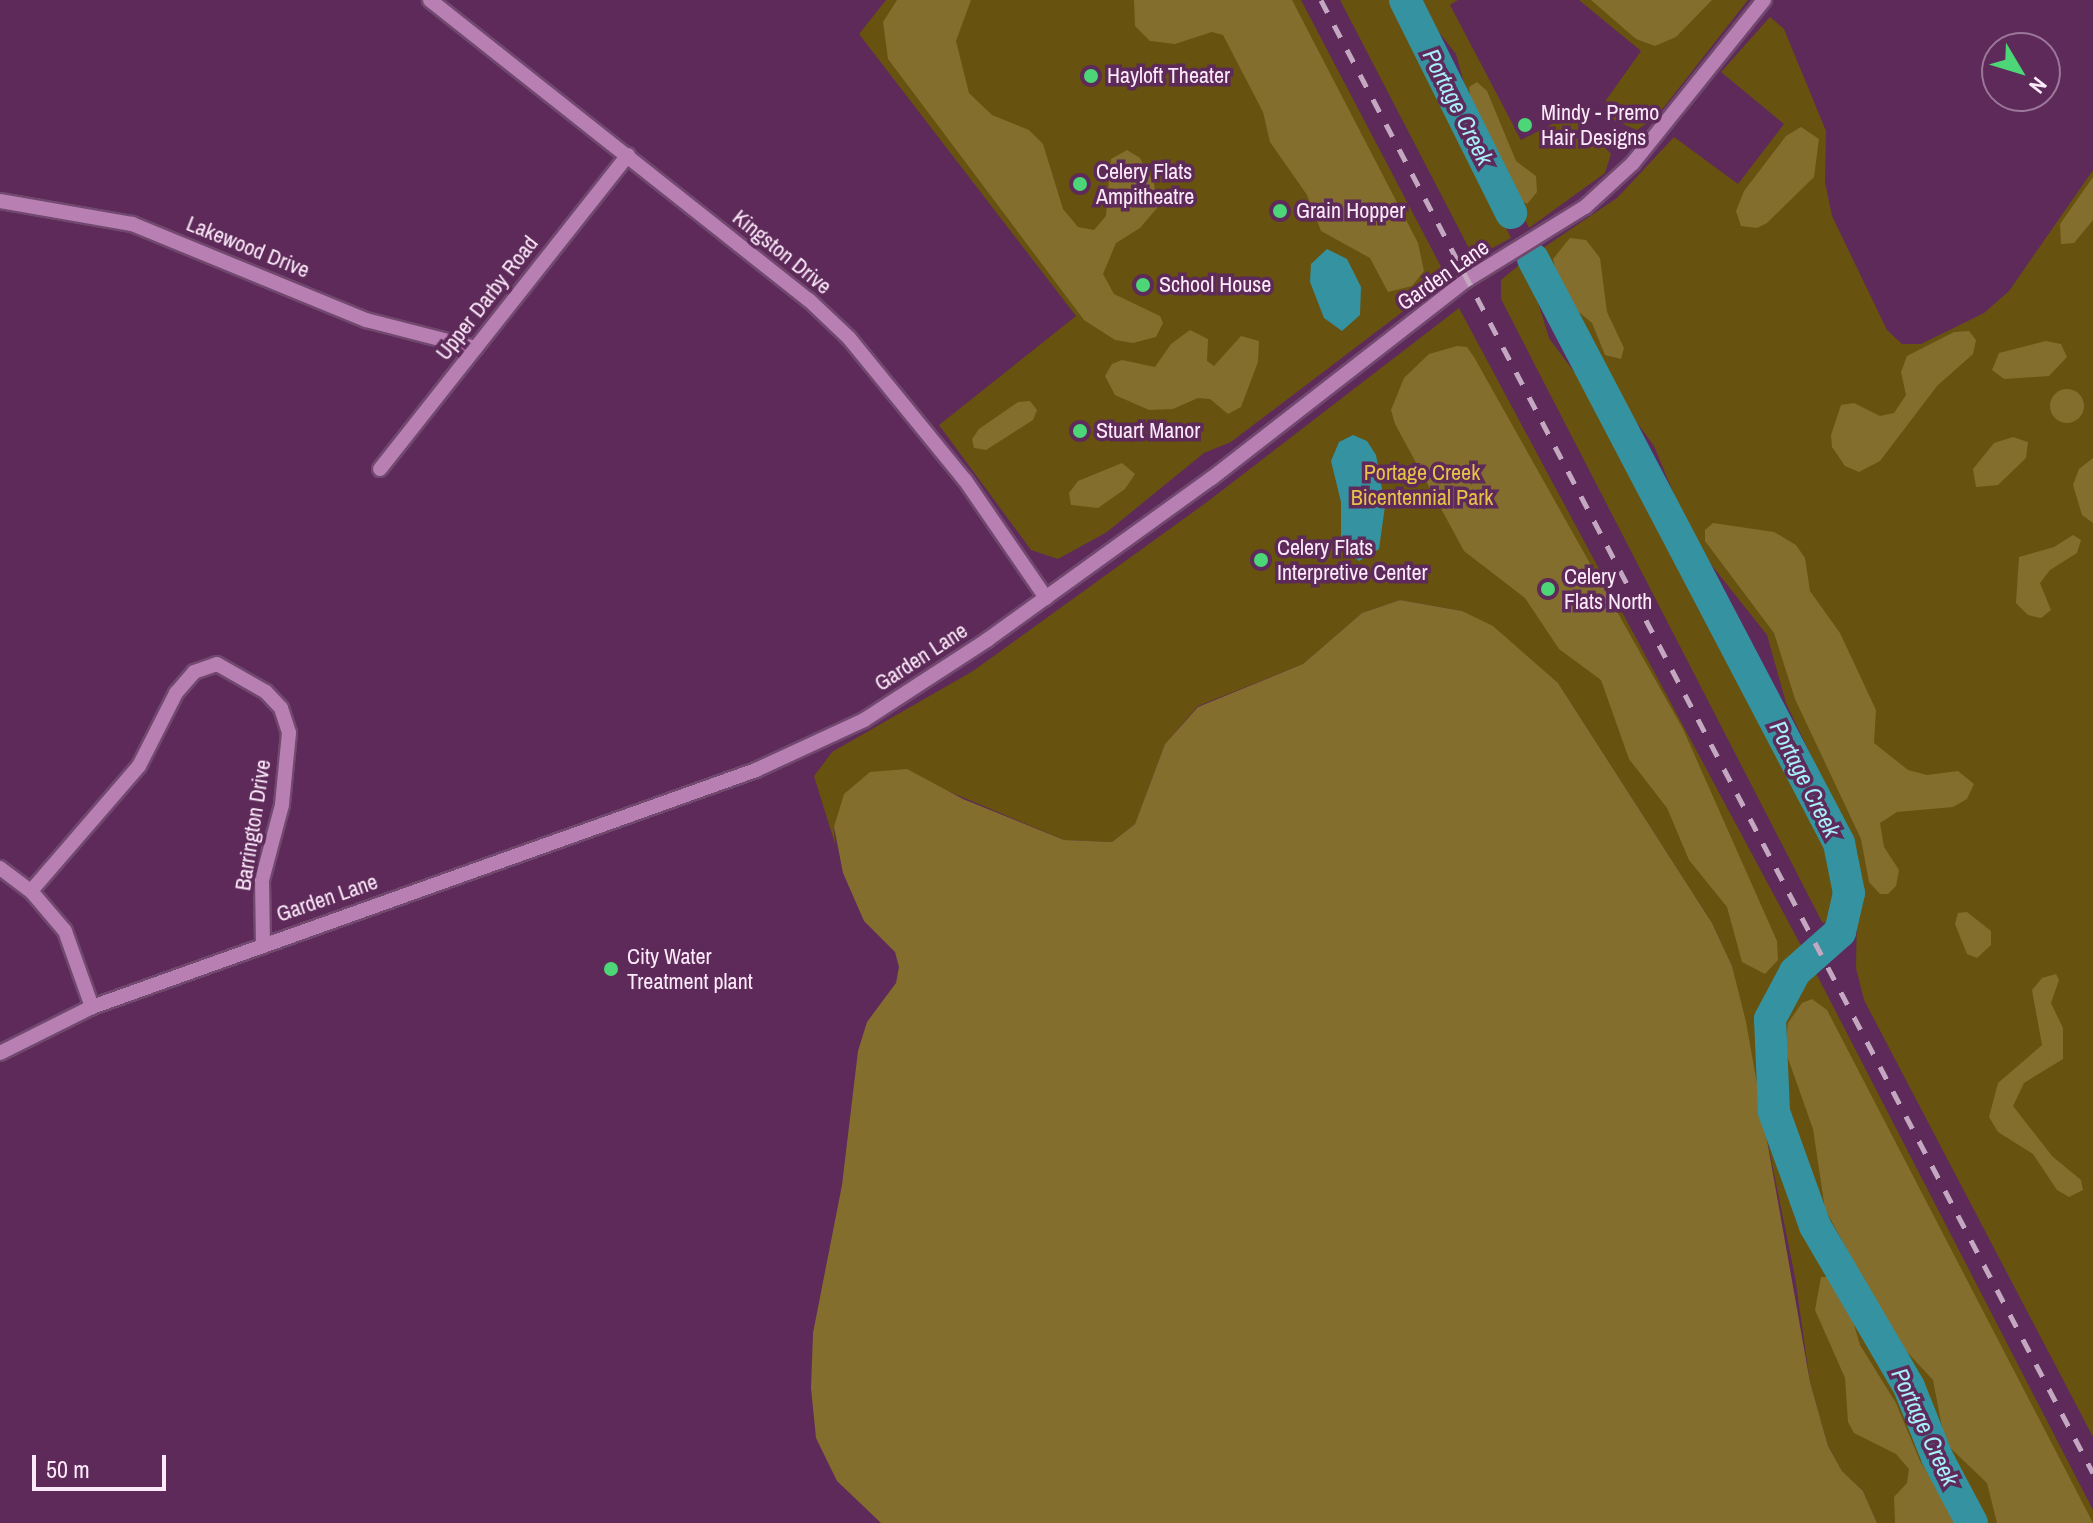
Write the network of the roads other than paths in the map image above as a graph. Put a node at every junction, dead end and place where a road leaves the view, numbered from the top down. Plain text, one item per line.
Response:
1 (430, 0) edge
2 (1764, 0) edge
3 (628, 155) junction
4 (0, 201) edge
5 (475, 348) junction
6 (380, 469) dead end
7 (1046, 598) junction
8 (0, 868) edge
9 (31, 891) junction
10 (263, 944) junction
11 (92, 1007) junction
12 (0, 1053) edge

1 - 3 street, Kingston Drive
2 - 7 street, Garden Lane
3 - 5 street, Upper Darby Road
3 - 7 street, Kingston Drive
4 - 5 street, Lakewood Drive
5 - 6 street, Upper Darby Road
7 - 10 street, Garden Lane
8 - 9 street
9 - 10 street, Barrington Drive
9 - 11 street
10 - 11 street, Garden Lane
11 - 12 street, Garden Lane

